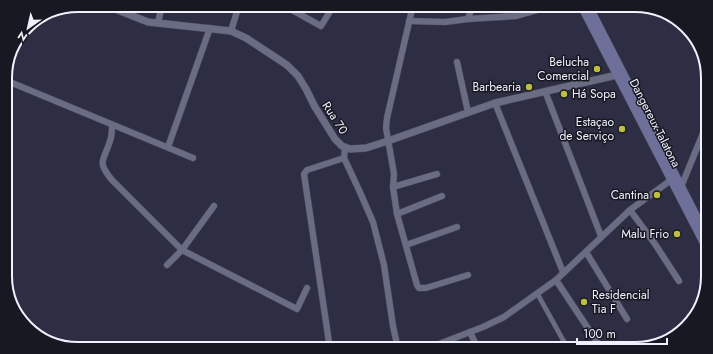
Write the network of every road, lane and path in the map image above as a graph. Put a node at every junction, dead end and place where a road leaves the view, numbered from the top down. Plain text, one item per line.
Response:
1 (122, 12) edge
2 (160, 12) edge
3 (237, 12) edge
4 (296, 12) edge
5 (330, 12) edge
6 (411, 12) edge
7 (470, 12) edge
8 (530, 12) edge
9 (585, 12) edge
10 (592, 12) edge
11 (468, 19) junction
12 (409, 21) junction
13 (158, 23) junction
14 (210, 28) junction
15 (231, 31) junction
16 (457, 62) dead end
17 (617, 75) junction
18 (12, 83) edge
19 (545, 92) junction
20 (495, 103) junction
21 (468, 112) junction
22 (112, 125) junction
23 (701, 138) edge
24 (388, 141) junction
25 (168, 147) junction
26 (345, 148) junction
27 (194, 158) dead end
28 (344, 158) junction
29 (437, 174) dead end
30 (671, 180) junction
31 (393, 187) junction
32 (681, 187) junction
33 (442, 196) dead end
34 (214, 206) dead end
35 (630, 210) junction
36 (398, 214) junction
37 (701, 226) edge
38 (457, 227) dead end
39 (601, 236) junction
40 (701, 238) edge
41 (406, 245) junction
42 (182, 250) junction
43 (586, 252) junction
44 (167, 265) dead end
45 (563, 272) junction
46 (468, 275) dead end
47 (556, 280) junction
48 (678, 280) dead end
49 (307, 288) dead end
50 (537, 294) junction
51 (627, 319) dead end
52 (470, 332) junction
53 (329, 342) edge
54 (396, 342) edge
55 (446, 342) edge
56 (475, 342) edge
57 (564, 342) edge
58 (596, 342) edge

1 - 13 street, Rua 70
2 - 13 street
3 - 15 street
4 - 5 street
6 - 12 street
7 - 11 street
8 - 11 street
9 - 17 main road, Dangereux-Talatona
10 - 32 main road, Dangereux-Talatona
11 - 12 street
12 - 24 street
13 - 14 street, Rua 70
14 - 15 street, Rua 70
14 - 25 street
15 - 26 street, Rua 70
16 - 21 street
17 - 19 street, Rua 70
17 - 30 main road, Dangereux-Talatona
18 - 22 street
19 - 20 street, Rua 70
19 - 39 street
20 - 21 street, Rua 70
20 - 45 street
21 - 24 street, Rua 70
22 - 25 street
22 - 42 street
23 - 32 street
24 - 26 street, Rua 70
24 - 31 street
25 - 27 street
26 - 28 street
28 - 53 street
28 - 54 street
29 - 31 street
30 - 35 street
30 - 40 main road, Dangereux-Talatona
31 - 36 street
32 - 37 main road, Dangereux-Talatona
33 - 36 street
34 - 42 street
35 - 39 street
35 - 48 street
36 - 41 street
38 - 41 street
39 - 43 street
41 - 46 street
42 - 44 street
42 - 49 street
43 - 45 street
43 - 51 street
45 - 47 street
47 - 50 street
47 - 58 street
50 - 52 street
50 - 57 street
52 - 55 street
52 - 56 street

